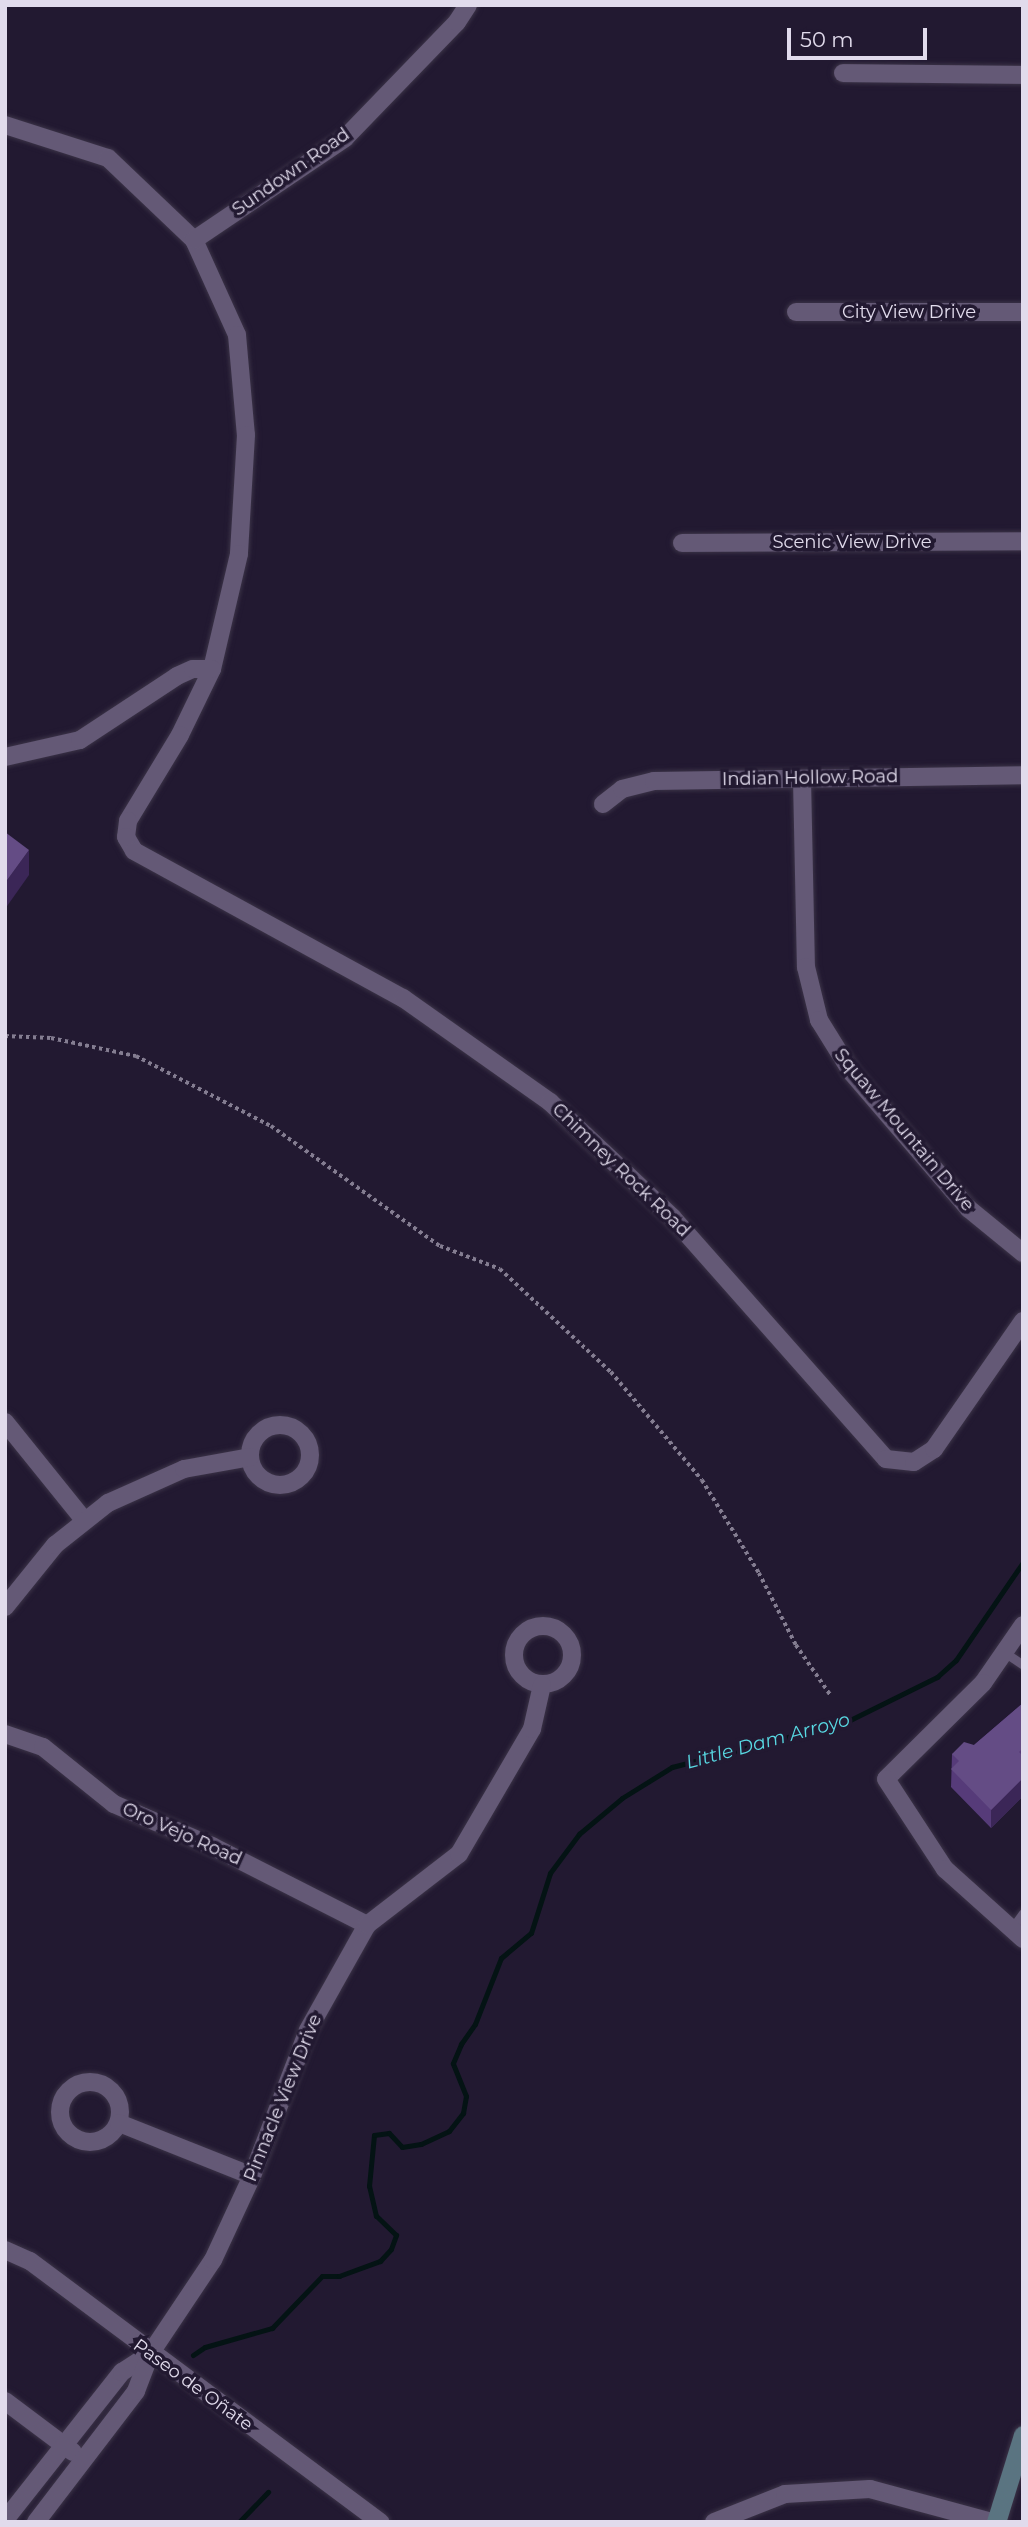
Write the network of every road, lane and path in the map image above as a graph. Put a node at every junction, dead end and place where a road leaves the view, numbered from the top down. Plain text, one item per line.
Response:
1 (468, 5) edge
2 (843, 73) dead end
3 (1023, 75) edge
4 (5, 125) edge
5 (194, 240) junction
6 (796, 312) dead end
7 (1023, 312) edge
8 (1023, 541) edge
9 (682, 543) dead end
10 (212, 669) junction
11 (5, 757) edge
12 (1023, 775) edge
13 (802, 779) junction
14 (603, 804) dead end
15 (5, 1036) edge
16 (1023, 1253) edge
17 (1023, 1321) edge
18 (5, 1422) edge
19 (250, 1457) dead end
20 (84, 1520) junction
21 (5, 1607) edge
22 (1023, 1625) edge
23 (1004, 1652) junction
24 (1023, 1665) edge
25 (542, 1685) dead end
26 (831, 1696) dead end
27 (5, 1734) edge
28 (1023, 1913) edge
29 (366, 1925) junction
30 (1017, 1935) edge
31 (119, 2123) dead end
32 (252, 2176) junction
33 (5, 2250) edge
34 (150, 2354) junction
35 (5, 2401) edge
36 (1023, 2435) edge
37 (65, 2446) junction
38 (84, 2460) junction
39 (5, 2520) edge
40 (36, 2522) edge
41 (380, 2522) edge
42 (714, 2522) edge
43 (994, 2522) edge

1 - 5 street, Sundown Road
2 - 3 street
4 - 5 street
5 - 10 street
6 - 7 street, City View Drive
8 - 9 street, Scenic View Drive
10 - 11 street
10 - 17 street, Chimney Rock Road
12 - 13 street, Indian Hollow Road
13 - 14 street, Indian Hollow Road
13 - 16 street, Squaw Mountain Drive
15 - 26 path
18 - 20 street
19 - 20 street
20 - 21 street
22 - 23 street
23 - 24 lane
23 - 30 street
25 - 29 street, Pinnacle View Drive
27 - 29 street, Oro Vejo Road
28 - 30 lane
29 - 32 street, Pinnacle View Drive
31 - 32 street
32 - 34 street, Pinnacle View Drive
33 - 34 street, Paseo de Oñate
34 - 37 street, Pinnacle View Drive
34 - 38 street, Pinnacle View Drive
34 - 41 street, Paseo de Oñate
35 - 37 street
36 - 43 main road
37 - 38 street
37 - 39 street, Pinnacle View Drive
38 - 40 street, Pinnacle View Drive
42 - 43 street

